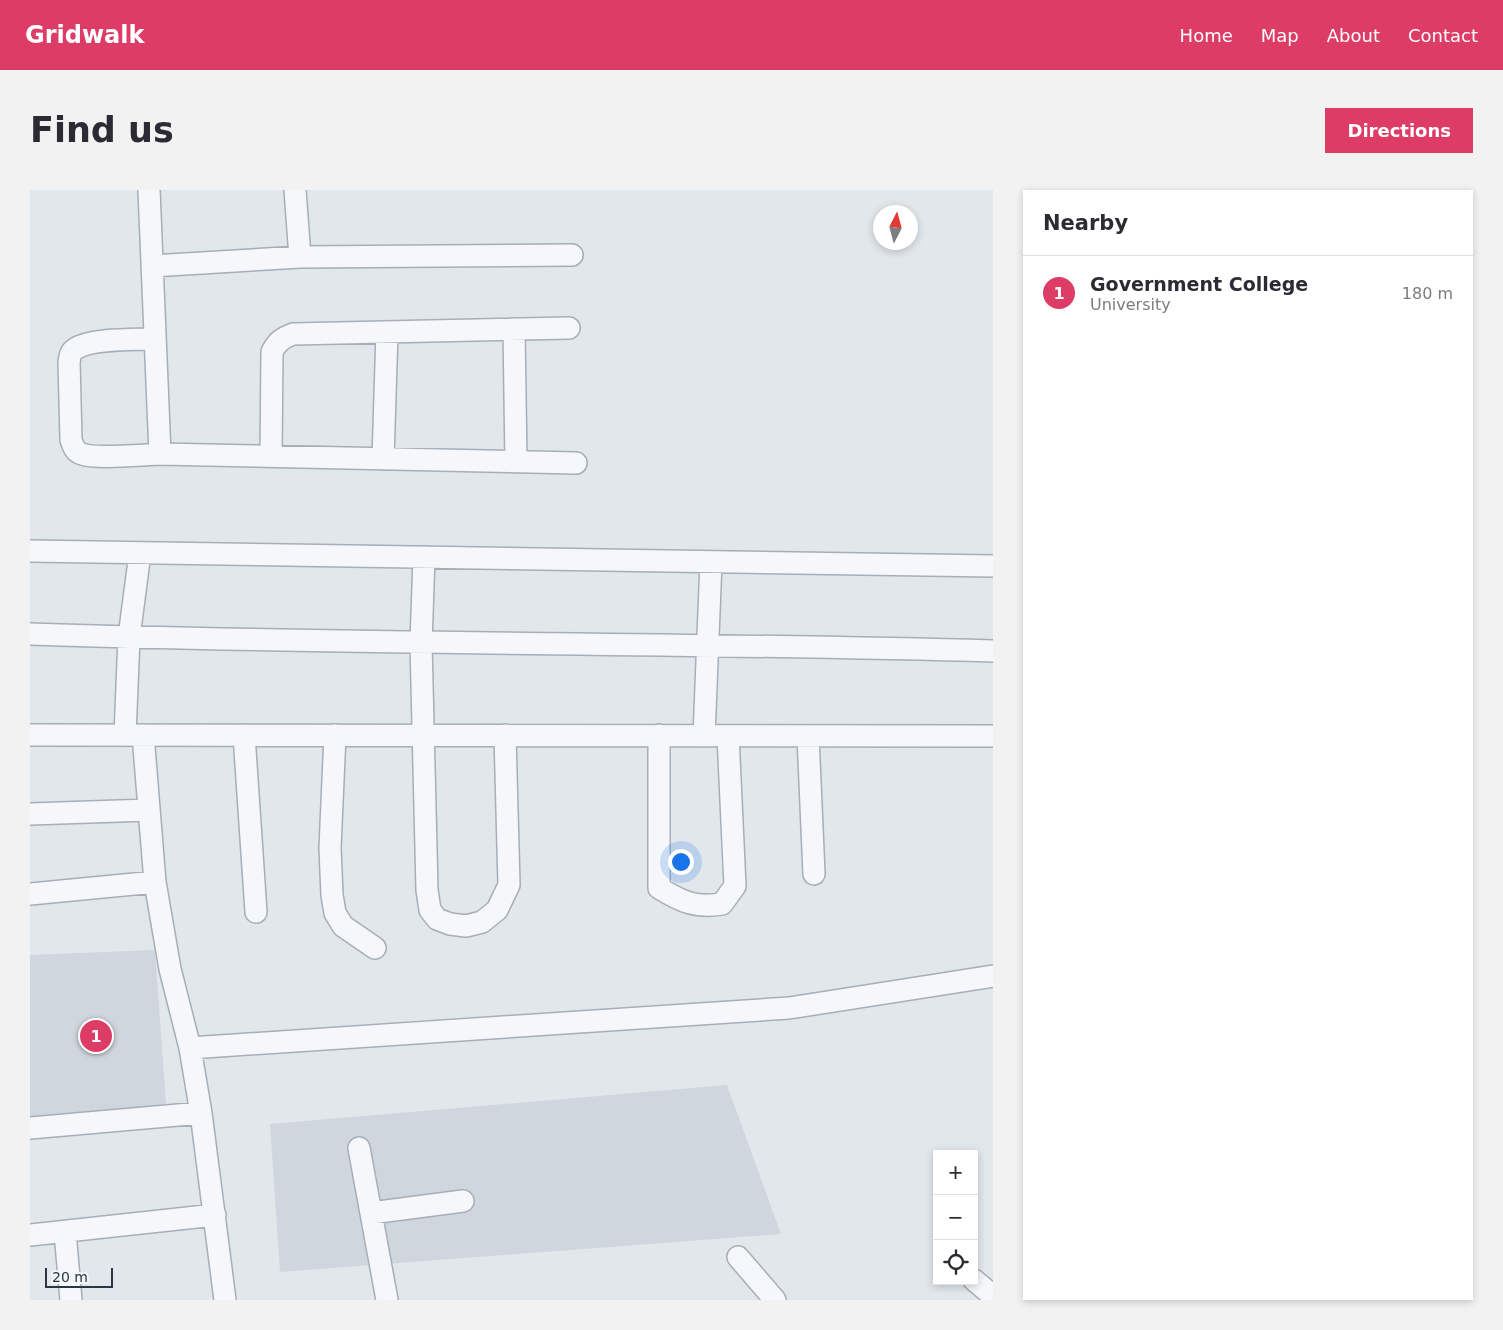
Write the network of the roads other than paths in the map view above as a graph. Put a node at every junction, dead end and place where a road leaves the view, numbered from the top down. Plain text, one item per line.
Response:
1 (149, 190) edge
2 (295, 190) edge
3 (572, 255) dead end
4 (300, 256) junction
5 (152, 266) junction
6 (569, 328) dead end
7 (514, 329) junction
8 (387, 332) junction
9 (155, 339) junction
10 (160, 454) junction
11 (271, 456) junction
12 (384, 459) junction
13 (516, 462) junction
14 (576, 463) dead end
15 (30, 551) edge
16 (140, 553) junction
17 (424, 557) junction
18 (711, 562) junction
19 (993, 566) edge
20 (30, 634) edge
21 (129, 637) junction
22 (421, 643) junction
23 (708, 646) junction
24 (993, 651) edge
25 (30, 735) edge
26 (134, 735) junction
27 (244, 735) junction
28 (335, 735) junction
29 (423, 735) junction
30 (505, 735) junction
31 (659, 736) junction
32 (704, 736) junction
33 (728, 736) junction
34 (808, 736) junction
35 (993, 736) edge
36 (149, 810) junction
37 (30, 814) edge
38 (814, 874) dead end
39 (155, 882) junction
40 (30, 894) edge
41 (256, 912) dead end
42 (375, 948) dead end
43 (993, 976) edge
44 (190, 1048) junction
45 (201, 1113) junction
46 (30, 1128) edge
47 (360, 1148) dead end
48 (463, 1201) dead end
49 (371, 1213) junction
50 (214, 1215) junction
51 (64, 1232) junction
52 (30, 1235) edge
53 (738, 1257) dead end
54 (978, 1283) edge
55 (993, 1296) edge
56 (71, 1300) edge
57 (225, 1300) edge
58 (387, 1300) edge
59 (775, 1300) edge

1 - 5 street
2 - 4 street
3 - 4 street
4 - 5 street
5 - 9 street
6 - 7 street
7 - 8 street
7 - 13 street
8 - 11 street
8 - 12 street
9 - 10 street
9 - 10 street
10 - 11 street
11 - 12 street
12 - 13 street
13 - 14 street
15 - 16 street
16 - 17 street
16 - 21 street
17 - 18 street
17 - 22 street
18 - 19 street
18 - 23 street
20 - 21 street
21 - 22 street
21 - 26 street
22 - 23 street
22 - 29 street
23 - 24 street
23 - 32 street
25 - 26 street
26 - 27 street
26 - 36 street
27 - 28 street
27 - 41 street
28 - 29 street
28 - 42 street
29 - 30 street
29 - 30 street
30 - 31 street
31 - 32 street
31 - 33 street
32 - 33 street
33 - 34 street
34 - 35 street
34 - 38 street
36 - 37 street
36 - 39 street
39 - 40 street
39 - 44 street
43 - 44 street
44 - 45 street
45 - 46 street
45 - 50 street
47 - 49 street
48 - 49 street
49 - 58 street
50 - 51 street
50 - 57 street
51 - 52 street
51 - 56 street
53 - 59 street
54 - 55 street

